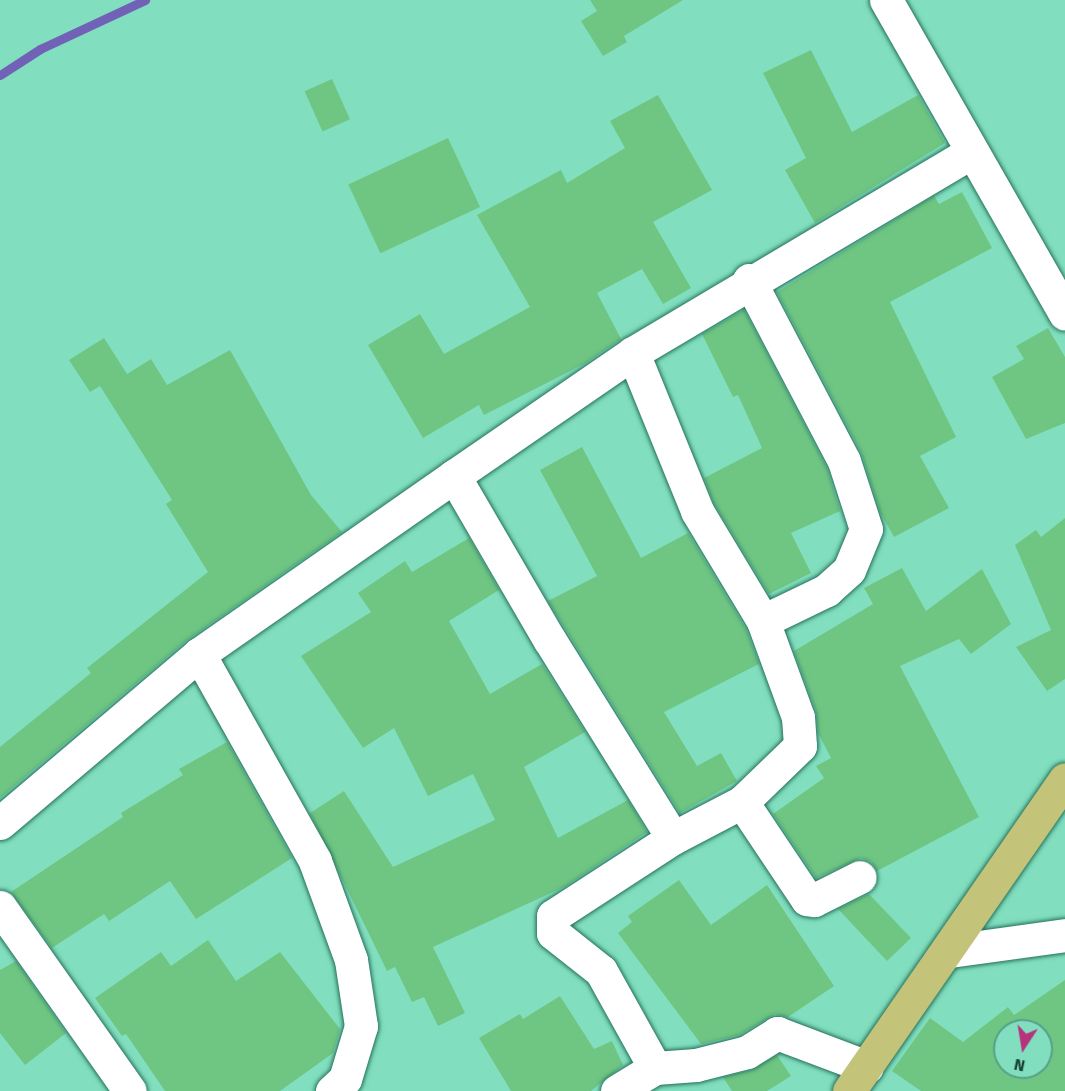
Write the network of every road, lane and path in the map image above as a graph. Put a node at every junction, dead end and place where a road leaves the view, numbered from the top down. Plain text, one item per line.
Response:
1 (886, 0) edge
2 (970, 153) junction
3 (749, 280) junction
4 (1065, 314) edge
5 (633, 352) junction
6 (454, 476) junction
7 (763, 621) junction
8 (199, 654) junction
9 (1065, 779) edge
10 (742, 802) junction
11 (0, 823) edge
12 (673, 838) junction
13 (860, 877) dead end
14 (0, 907) edge
15 (1065, 935) edge
16 (950, 951) junction
17 (655, 1068) junction
18 (858, 1079) edge
19 (130, 1091) edge
20 (333, 1091) edge
21 (617, 1091) edge

1 - 2 street
2 - 3 street
2 - 4 street
3 - 5 street
3 - 7 street
5 - 6 street
5 - 7 street
6 - 8 street
6 - 12 street
7 - 10 street
8 - 11 street
8 - 20 street
9 - 16 main road
10 - 12 street
10 - 13 street
12 - 17 street
14 - 19 street
15 - 16 street
16 - 18 main road
17 - 18 street
17 - 21 street

